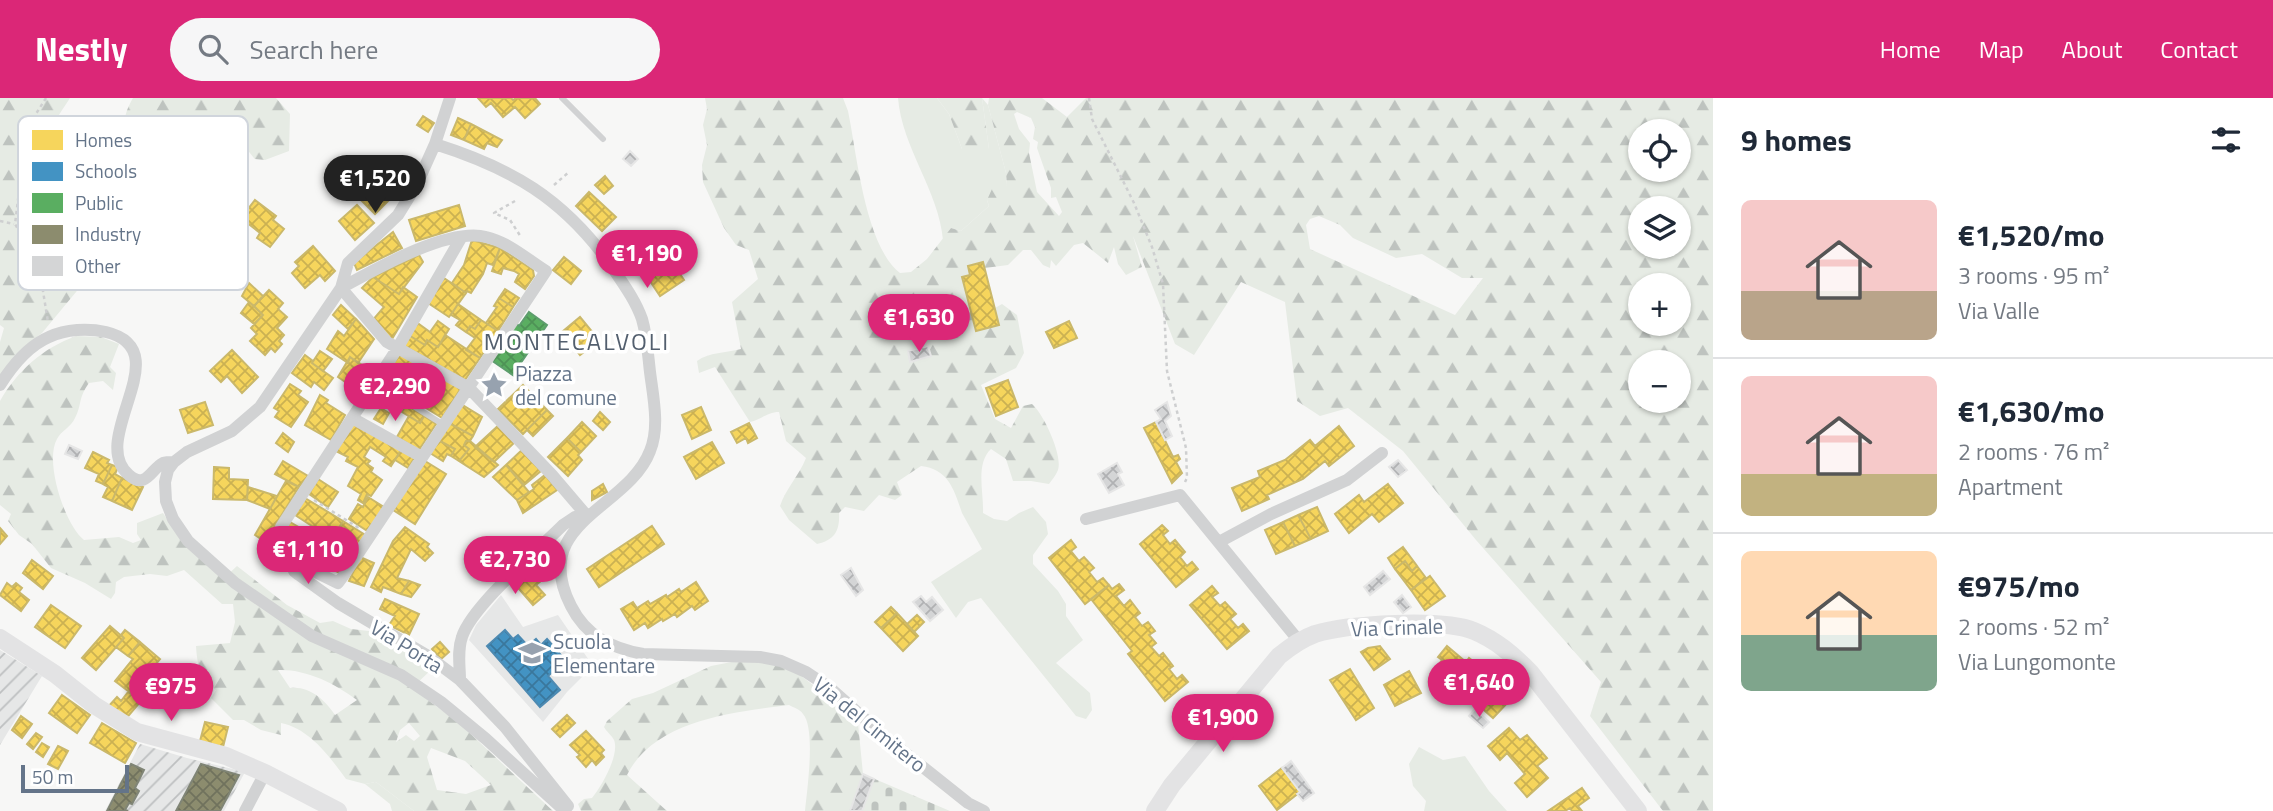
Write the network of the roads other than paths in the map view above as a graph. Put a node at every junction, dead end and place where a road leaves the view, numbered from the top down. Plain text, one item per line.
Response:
1 (450, 98) edge
2 (562, 98) edge
3 (603, 139) dead end
4 (435, 145) junction
5 (461, 237) junction
6 (341, 288) junction
7 (397, 349) junction
8 (375, 382) junction
9 (0, 385) edge
10 (469, 387) junction
11 (352, 418) junction
12 (444, 425) junction
13 (1382, 453) dead end
14 (422, 457) junction
15 (174, 462) junction
16 (587, 516) junction
17 (1086, 519) dead end
18 (281, 527) dead end
19 (273, 540) dead end
20 (1219, 542) junction
21 (291, 560) junction
22 (0, 638) edge
23 (1298, 641) junction
24 (460, 680) junction
25 (265, 773) junction
26 (245, 811) edge
27 (338, 811) edge
28 (565, 811) edge
29 (572, 811) edge
30 (984, 811) edge
31 (1155, 811) edge
32 (1638, 811) edge

1 - 4 street
2 - 3 lane
4 - 6 street
4 - 16 street
5 - 6 street
5 - 7 street
5 - 10 street
6 - 7 street
6 - 15 street
7 - 8 street
7 - 10 street
8 - 11 street
8 - 12 lane
9 - 15 street
10 - 12 street
10 - 16 street
11 - 14 street
11 - 18 street
12 - 14 street
13 - 20 street
14 - 21 street, Via Porta
15 - 28 street
16 - 24 street
16 - 30 street, Via del Cimitero
17 - 20 street
19 - 21 street, Via Porta
20 - 23 street
21 - 24 street, Via Porta
22 - 25 street
23 - 31 street, Via Crinale
23 - 32 street, Via Crinale
24 - 29 street, Via Porta
25 - 26 street
25 - 27 street

